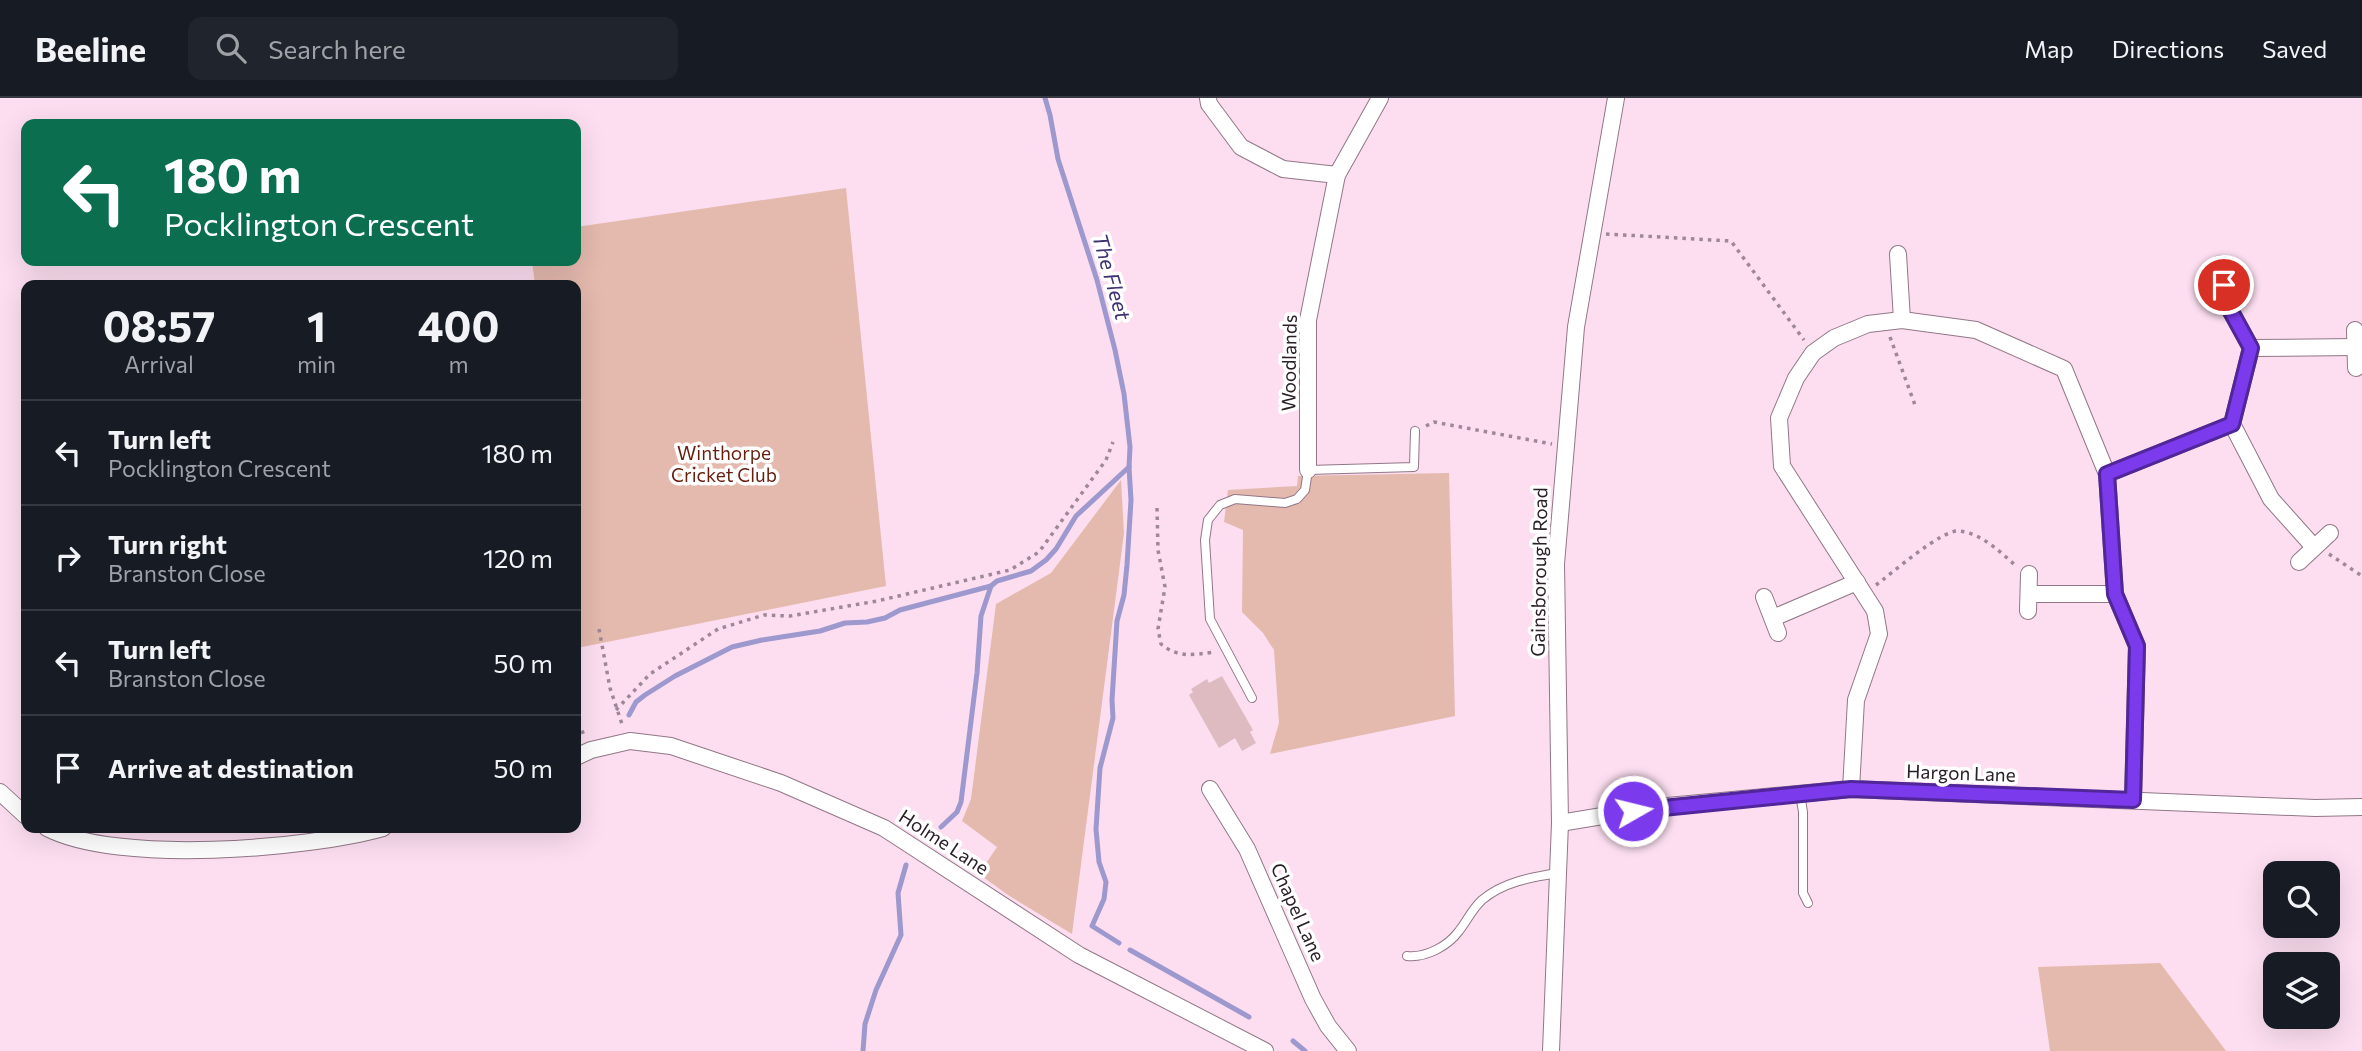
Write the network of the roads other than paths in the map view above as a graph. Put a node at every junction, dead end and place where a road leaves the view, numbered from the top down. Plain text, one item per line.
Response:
1 (1208, 98) edge
2 (1380, 98) edge
3 (1616, 98) edge
4 (1337, 175) junction
5 (1898, 254) dead end
6 (2220, 264) dead end
7 (1902, 320) junction
8 (2355, 330) dead end
9 (2356, 347) junction
10 (2251, 348) junction
11 (2356, 368) dead end
12 (2232, 424) junction
13 (1415, 432) road end
14 (1308, 470) junction
15 (2107, 474) junction
16 (2330, 533) dead end
17 (2314, 546) junction
18 (2299, 562) dead end
19 (2029, 574) dead end
20 (1861, 588) junction
21 (2030, 594) junction
22 (2115, 594) junction
23 (1764, 597) dead end
24 (2028, 611) dead end
25 (1252, 698) dead end
26 (581, 755) edge
27 (1210, 789) dead end
28 (1851, 789) junction
29 (0, 792) edge
30 (1800, 794) junction
31 (2133, 800) junction
32 (2362, 807) edge
33 (21, 812) edge
34 (1560, 823) junction
35 (57, 833) edge
36 (364, 833) edge
37 (1558, 873) junction
38 (1808, 903) dead end
39 (1407, 956) dead end
40 (1255, 1048) edge
41 (1348, 1051) edge
42 (1551, 1051) edge

1 - 4 street
2 - 4 street, Woodlands
3 - 34 street, Gainsborough Road
4 - 14 street, Woodlands
5 - 7 street
6 - 10 street
7 - 15 street
7 - 20 street
8 - 9 street
9 - 10 street
9 - 11 street
10 - 12 street
12 - 15 street
12 - 17 street
13 - 14 lane
14 - 25 lane
15 - 22 street
16 - 17 street
17 - 18 street
19 - 21 street
20 - 23 street
20 - 28 street
21 - 22 street
21 - 24 street
22 - 31 street
26 - 40 street, Holme Lane
27 - 41 street, Chapel Lane
28 - 30 street, Hargon Lane
28 - 31 street, Hargon Lane
29 - 33 street
30 - 34 street, Hargon Lane
30 - 38 lane
31 - 32 street, Hargon Lane
34 - 37 street, Gainsborough Road
35 - 36 street
37 - 39 lane
37 - 42 street, Gainsborough Road

